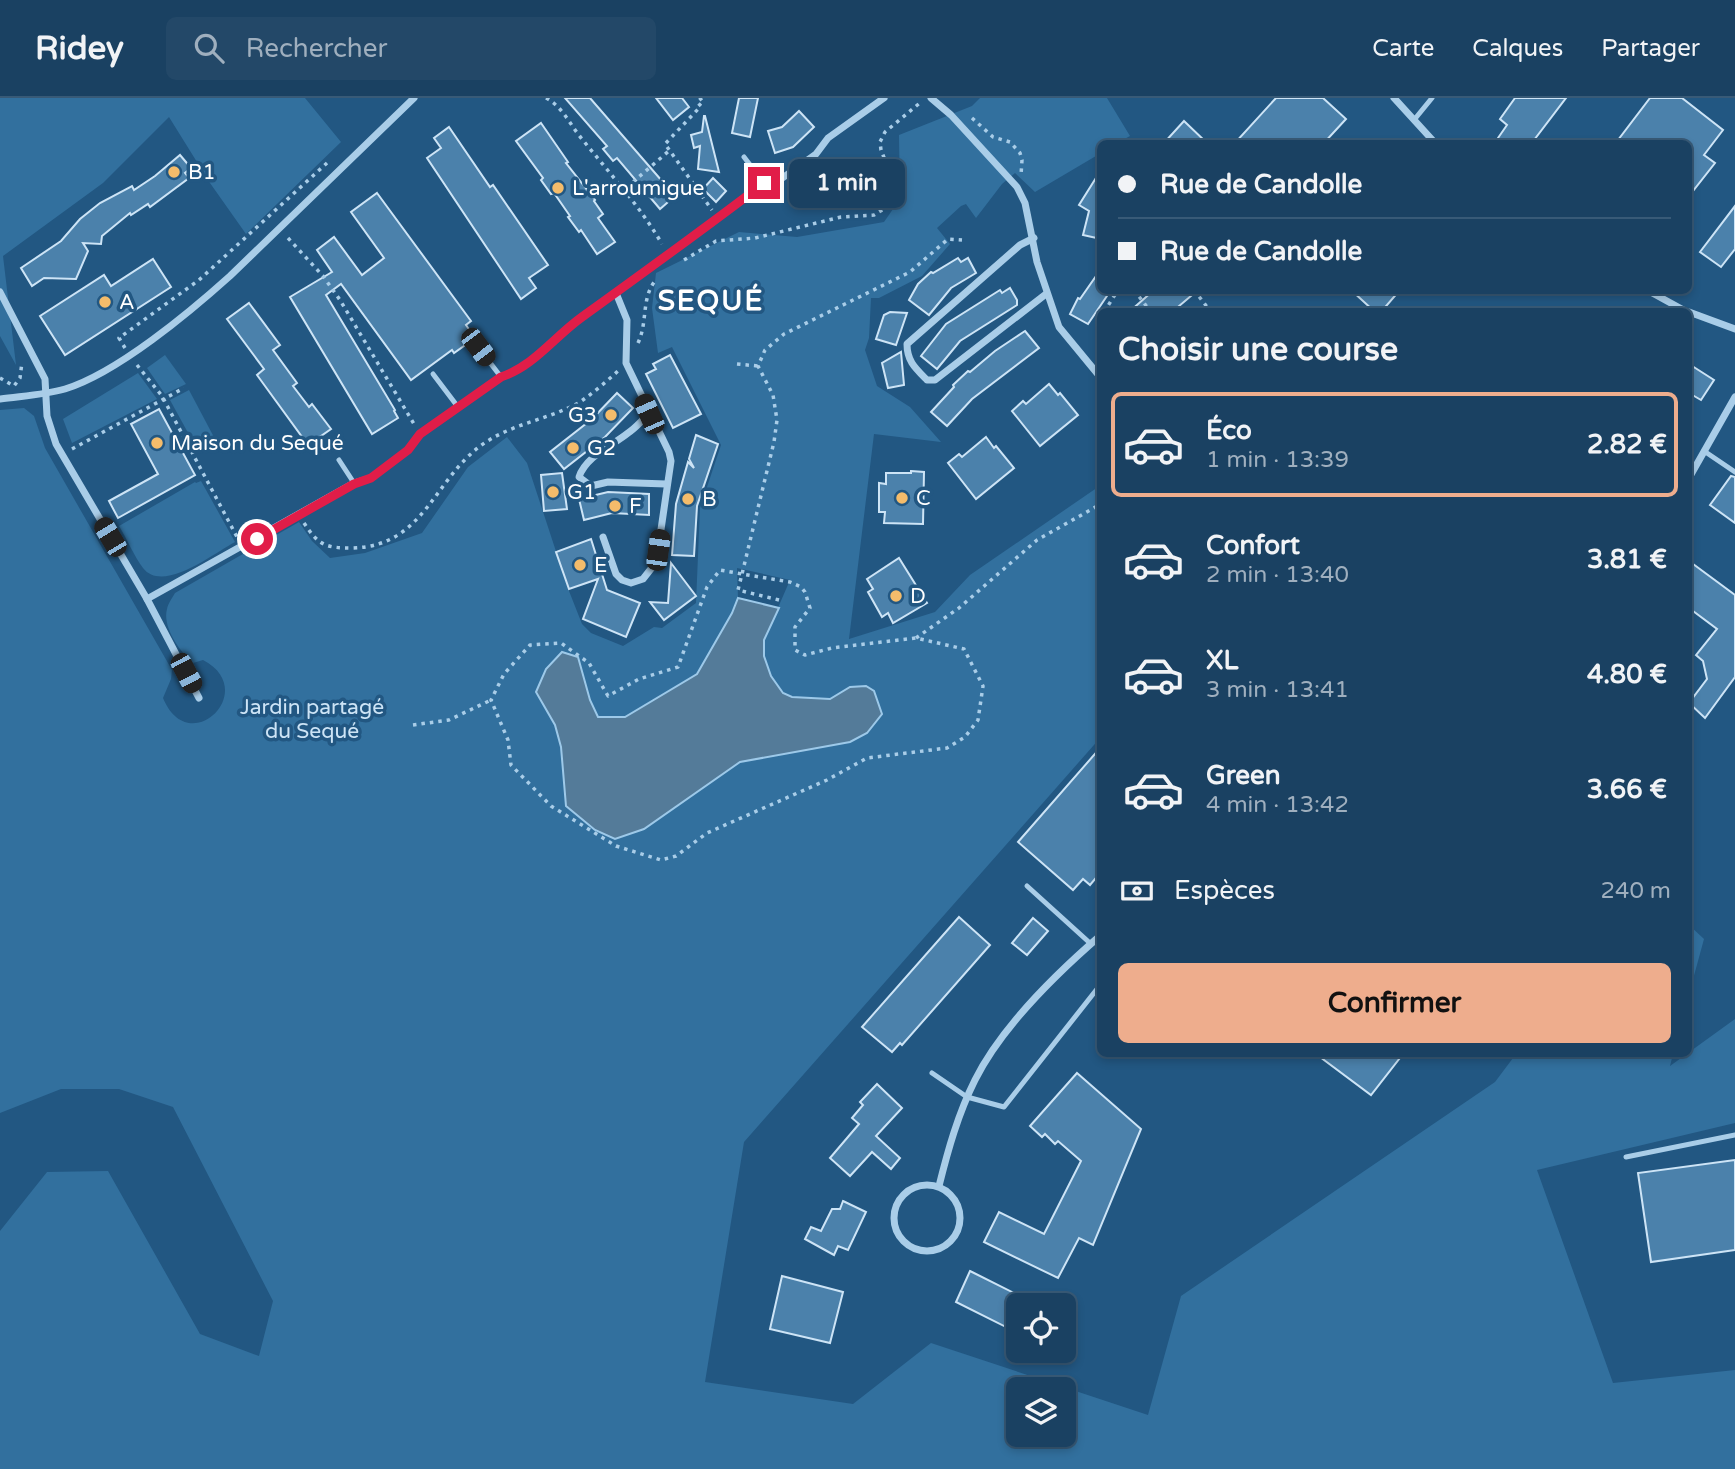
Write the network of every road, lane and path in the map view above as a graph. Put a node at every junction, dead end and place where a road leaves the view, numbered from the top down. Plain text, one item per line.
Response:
1 (414, 98) edge
2 (546, 98) edge
3 (702, 98) edge
4 (884, 98) edge
5 (931, 98) edge
6 (1394, 98) edge
7 (1432, 98) edge
8 (696, 100) edge
9 (967, 113) dead end
10 (1414, 120) junction
11 (1432, 140) edge
12 (670, 150) junction
13 (744, 157) dead end
14 (327, 163) dead end
15 (764, 183) junction
16 (1017, 187) junction
17 (624, 190) junction
18 (717, 218) junction
19 (288, 238) dead end
20 (1034, 238) junction
21 (962, 240) dead end
22 (668, 255) junction
23 (0, 292) edge
24 (616, 293) junction
25 (1046, 294) junction
26 (1137, 294) edge
27 (1197, 294) edge
28 (1660, 294) edge
29 (1148, 308) edge
30 (1208, 308) edge
31 (1682, 308) edge
32 (1692, 313) edge
33 (1735, 329) edge
34 (478, 347) dead end
35 (129, 355) junction
36 (22, 362) dead end
37 (737, 364) dead end
38 (758, 366) junction
39 (1097, 373) edge
40 (433, 374) dead end
41 (501, 377) junction
42 (0, 378) edge
43 (184, 388) dead end
44 (47, 393) junction
45 (1735, 397) edge
46 (0, 399) edge
47 (164, 400) junction
48 (458, 407) junction
49 (649, 414) junction
50 (420, 434) junction
51 (1704, 451) junction
52 (62, 454) junction
53 (339, 460) dead end
54 (1735, 472) edge
55 (1692, 473) edge
56 (354, 484) junction
57 (666, 484) junction
58 (1097, 506) edge
59 (603, 537) dead end
60 (239, 542) dead end
61 (741, 574) junction
62 (147, 600) junction
63 (779, 600) dead end
64 (916, 638) junction
65 (199, 698) dead end
66 (491, 701) junction
67 (413, 725) dead end
68 (1027, 886) dead end
69 (1097, 939) edge
70 (1091, 944) junction
71 (1097, 989) edge
72 (932, 1073) dead end
73 (967, 1097) junction
74 (1735, 1135) edge
75 (1626, 1157) dead end
76 (939, 1186) junction

1 - 35 street
2 - 17 path
3 - 8 path
4 - 15 street
5 - 16 street
6 - 10 street
7 - 10 lane
8 - 12 path
9 - 16 path
10 - 11 street
12 - 17 path
12 - 18 path
13 - 15 lane
14 - 35 path
15 - 18 street
16 - 20 street
17 - 22 path
18 - 22 street
19 - 50 path
20 - 25 street
20 - 25 street
21 - 38 path
22 - 24 street
23 - 44 street
24 - 41 street
24 - 49 street
25 - 39 street
26 - 29 path
27 - 30 path
28 - 31 street
32 - 33 street
34 - 41 lane
35 - 44 street
35 - 47 path
36 - 42 path
37 - 38 path
38 - 61 path
40 - 48 lane
41 - 48 street
43 - 47 path
44 - 46 street
44 - 52 street
45 - 51 street
47 - 52 path
47 - 60 path
48 - 50 street
49 - 57 street
49 - 57 street
50 - 56 street
51 - 54 lane
51 - 55 street
52 - 62 street
53 - 56 lane
56 - 62 street
57 - 59 street
58 - 64 path
61 - 63 path
61 - 64 path
61 - 66 path
62 - 65 street
64 - 66 path
66 - 67 path
68 - 70 lane
69 - 70 street
70 - 73 street
71 - 73 lane
72 - 73 lane
73 - 76 street
74 - 75 lane
76 - 76 street

